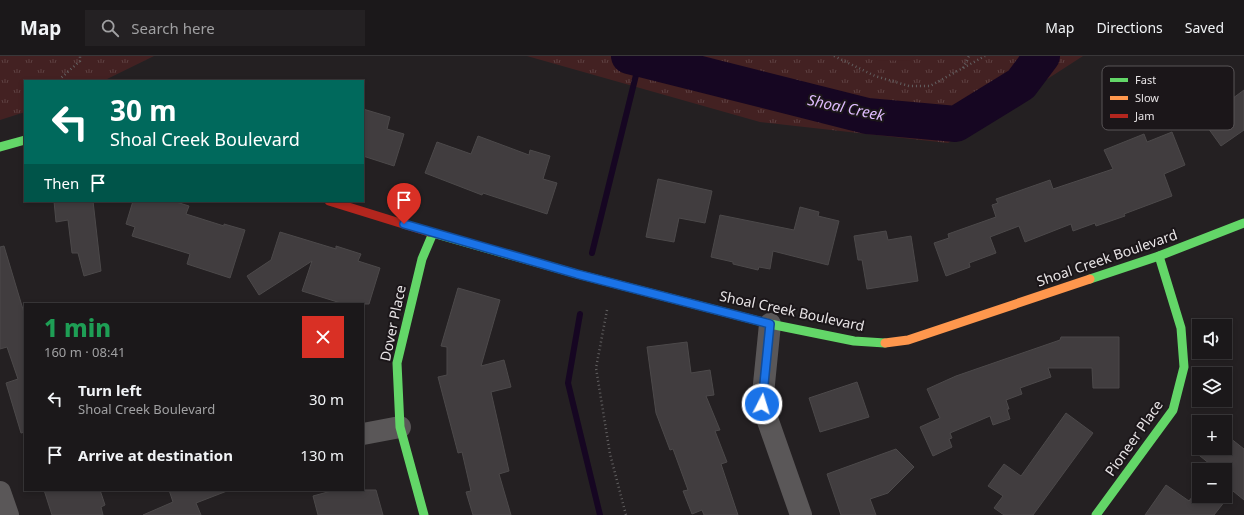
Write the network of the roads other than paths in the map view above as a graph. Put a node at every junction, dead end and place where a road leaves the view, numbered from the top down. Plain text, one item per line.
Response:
1 (24, 140) edge
2 (0, 147) edge
3 (332, 202) edge
4 (1244, 223) edge
5 (433, 233) junction
6 (1160, 256) junction
7 (770, 324) junction
8 (400, 427) junction
9 (364, 434) edge
10 (0, 492) edge
11 (8, 515) edge
12 (424, 515) edge
13 (801, 515) edge
14 (1096, 515) edge

1 - 2 street
3 - 5 street, Shoal Creek Boulevard
4 - 6 street, Shoal Creek Boulevard
5 - 7 street, Shoal Creek Boulevard
5 - 8 street, Dover Place
6 - 7 street, Shoal Creek Boulevard
6 - 14 street, Pioneer Place
7 - 13 street
8 - 9 street
8 - 12 street, Dover Place
10 - 11 street

